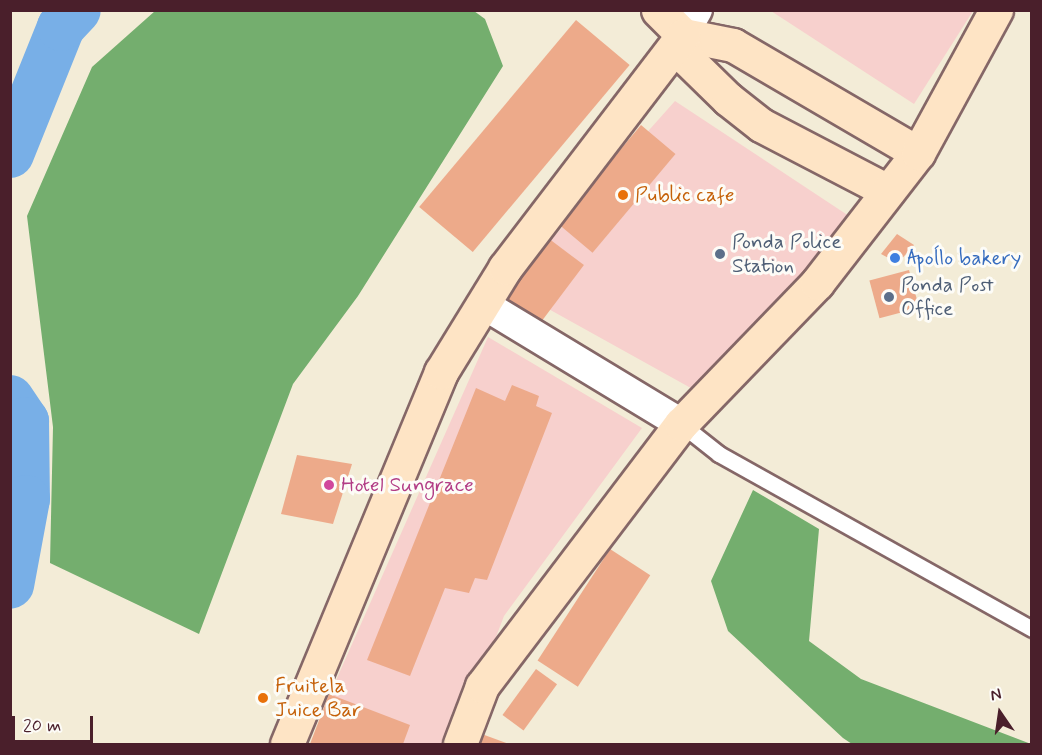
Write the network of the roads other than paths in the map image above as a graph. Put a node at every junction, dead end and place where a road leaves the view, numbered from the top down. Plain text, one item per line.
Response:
1 (658, 10) edge
2 (996, 10) edge
3 (690, 23) edge
4 (918, 153) junction
5 (888, 191) junction
6 (483, 304) junction
7 (681, 424) junction
8 (1032, 629) edge
9 (287, 744) edge
10 (460, 744) edge

1 - 3 main road
2 - 4 main road
3 - 4 main road
3 - 5 main road
3 - 6 main road
4 - 5 main road
5 - 7 main road
6 - 7 street
6 - 9 main road
7 - 8 lane
7 - 10 main road

